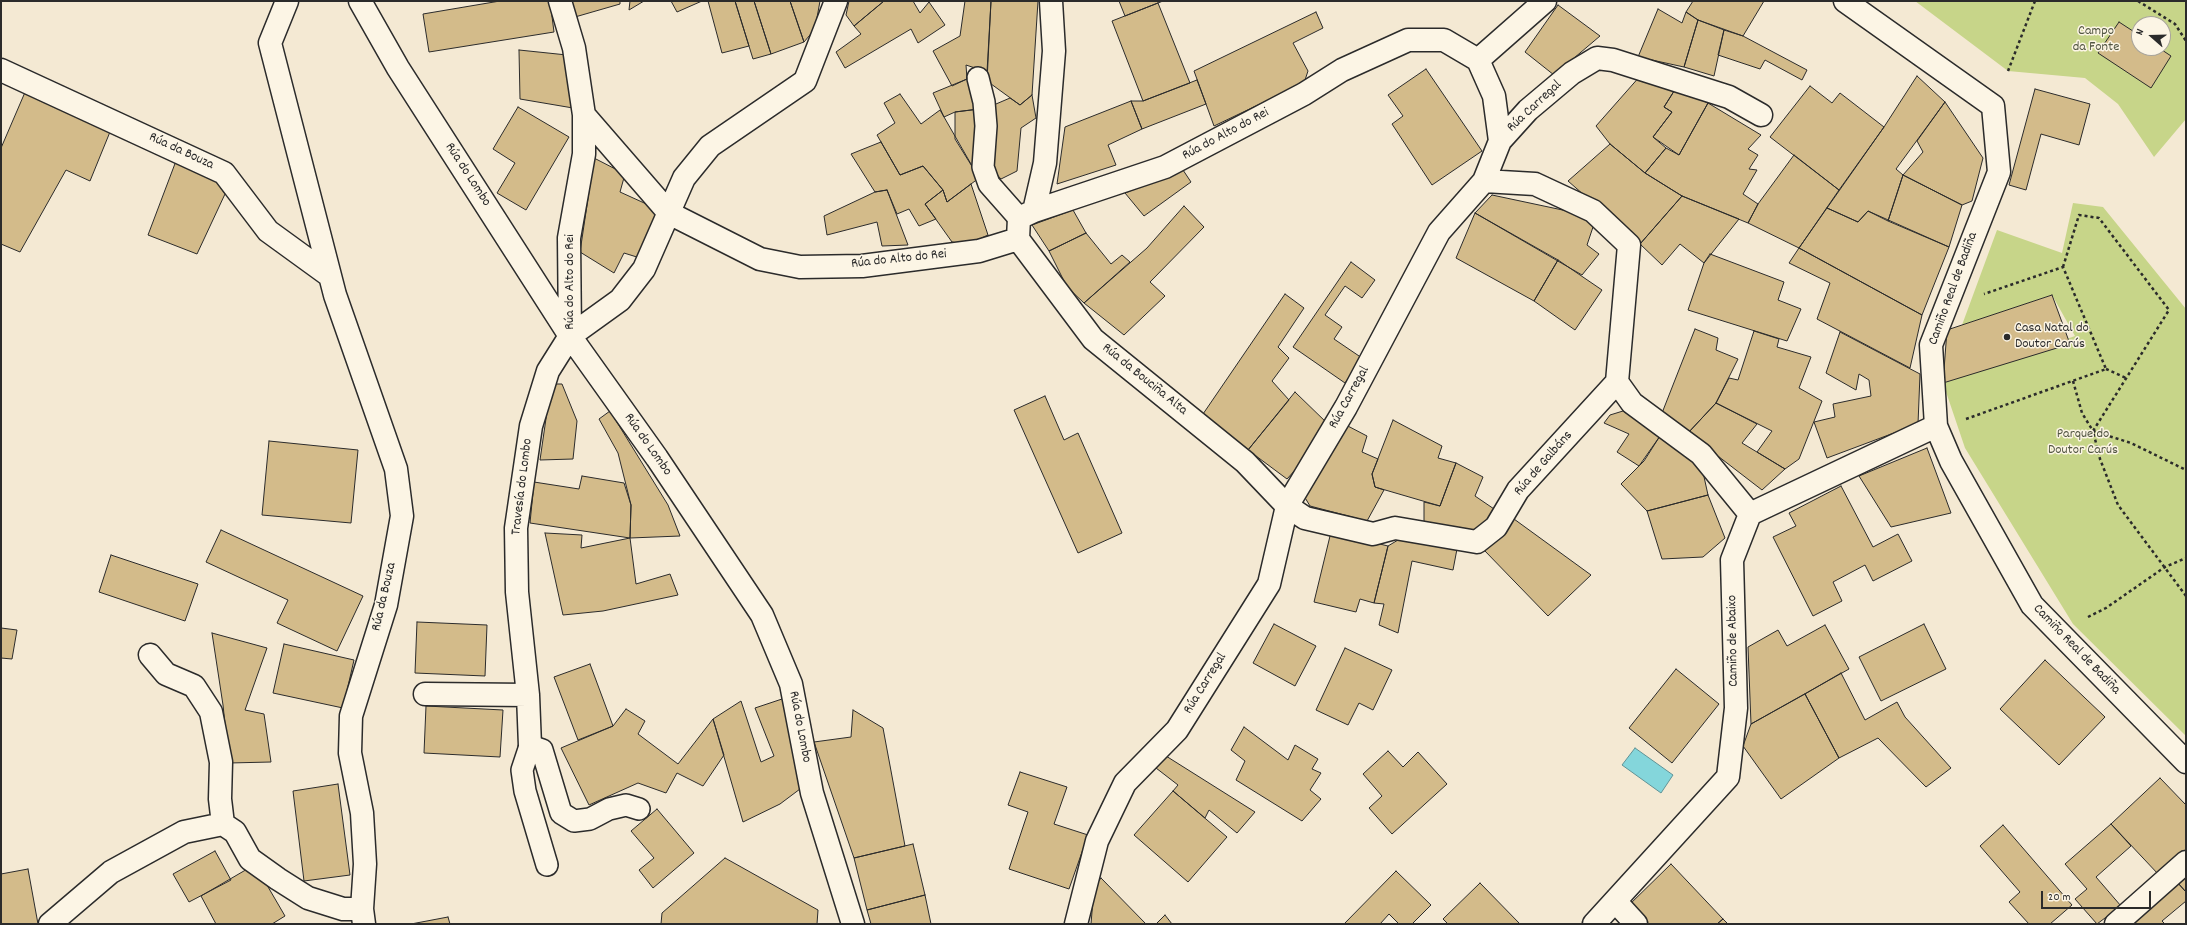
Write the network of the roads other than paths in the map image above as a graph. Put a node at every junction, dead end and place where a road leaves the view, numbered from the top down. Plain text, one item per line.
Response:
1 (287, 1) edge
2 (360, 1) edge
3 (560, 1) edge
4 (836, 1) edge
5 (1051, 1) edge
6 (1545, 1) edge
7 (1848, 2) edge
8 (1478, 60) junction
9 (1, 70) edge
10 (978, 78) dead end
11 (584, 115) junction
12 (1761, 115) dead end
13 (1500, 141) junction
14 (1484, 181) junction
15 (669, 213) junction
16 (1024, 223) junction
17 (330, 276) junction
18 (570, 336) junction
19 (1618, 382) junction
20 (1936, 426) junction
21 (1287, 506) junction
22 (1750, 514) junction
23 (150, 656) dead end
24 (425, 694) dead end
25 (528, 694) junction
26 (530, 746) junction
27 (2186, 762) edge
28 (639, 809) dead end
29 (223, 824) junction
30 (2186, 862) edge
31 (547, 865) dead end
32 (1615, 901) junction
33 (363, 917) edge
34 (50, 924) edge
35 (853, 924) edge
36 (1076, 924) edge
37 (1594, 924) edge
38 (1636, 924) edge
39 (2116, 924) edge

1 - 17 street, Rúa da Bouza
2 - 18 street, Rúa do Lombo
3 - 11 street, Rúa do Alto do Rei
4 - 15 street, Rúa do Alto do Rei
5 - 16 street
6 - 8 street
7 - 20 street, Camiño Real de Badiña
8 - 13 street
8 - 16 street, Rúa do Alto do Rei
9 - 17 street, Rúa da Bouza
10 - 16 lane
11 - 15 street, Rúa do Alto do Rei
11 - 18 street, Rúa do Alto do Rei
12 - 13 street, Rúa Carregal
13 - 14 street, Rúa Carregal
14 - 19 street
14 - 21 street, Rúa Carregal
15 - 16 street, Rúa do Alto do Rei
15 - 18 street, Rúa do Alto do Rei
16 - 21 street, Rúa da Bouciña Alta
17 - 33 street, Rúa da Bouza
18 - 25 street, Travesía do Lombo
18 - 35 street, Rúa do Lombo
19 - 21 street, Rúa de Galbáns
19 - 22 street
20 - 22 street
20 - 27 street, Camiño Real de Badiña
21 - 36 street, Rúa Carregal
22 - 32 street, Camiño de Abaixo
23 - 29 street
24 - 25 street
25 - 26 street, Travesía do Lombo
26 - 28 lane
26 - 31 lane
29 - 33 street
29 - 34 street
30 - 39 street
32 - 37 street, Camiño de Abaixo
32 - 38 street

